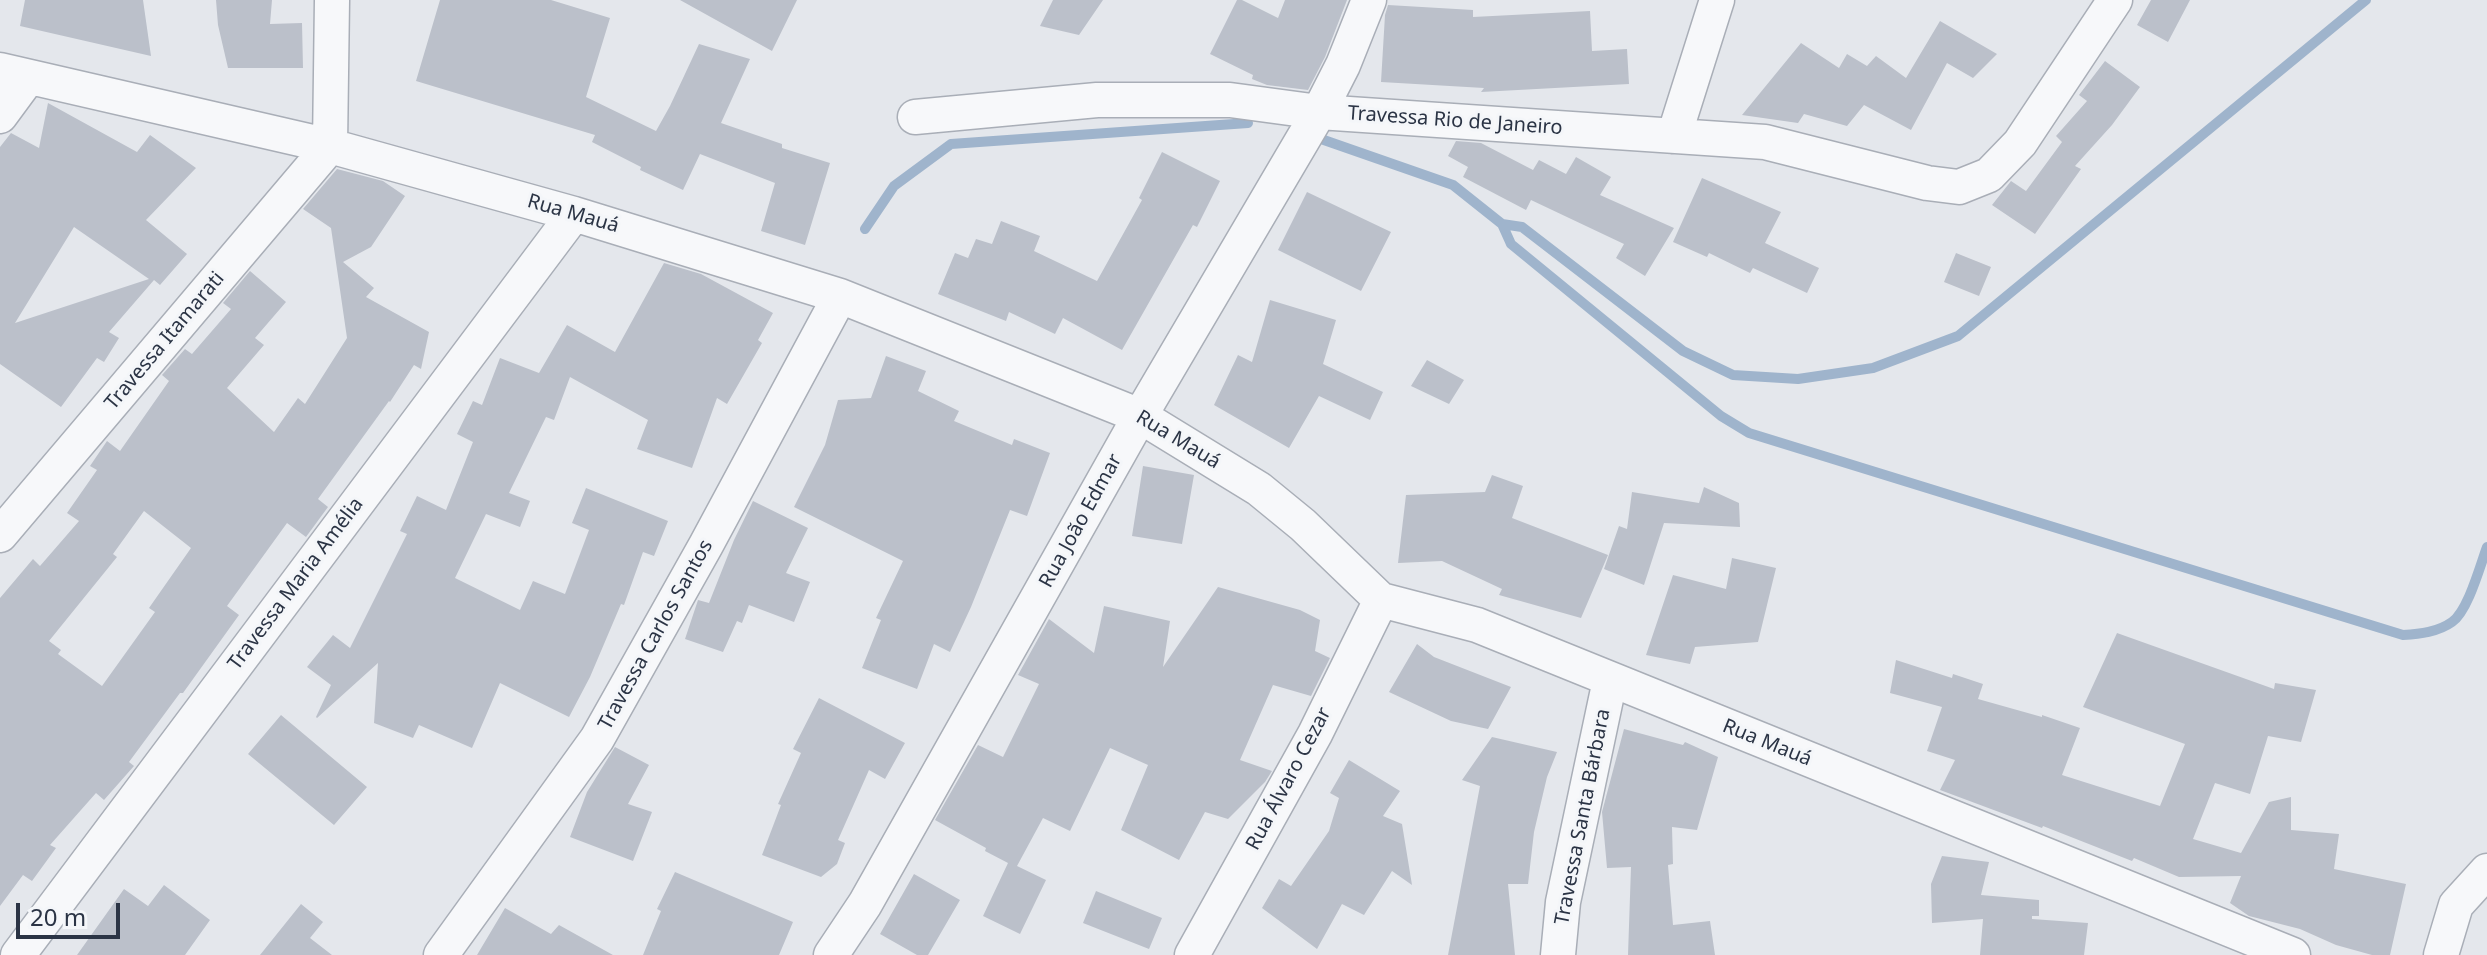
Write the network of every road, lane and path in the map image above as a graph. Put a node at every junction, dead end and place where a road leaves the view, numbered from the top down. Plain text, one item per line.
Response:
1 (332, 0) edge
2 (1369, 0) edge
3 (1717, 0) edge
4 (2115, 0) edge
5 (14, 74) edge
6 (1319, 112) junction
7 (0, 116) edge
8 (915, 117) dead end
9 (1674, 136) junction
10 (330, 146) junction
11 (574, 214) junction
12 (840, 296) junction
13 (1140, 416) junction
14 (0, 535) edge
15 (1381, 600) junction
16 (1610, 680) junction
17 (2486, 871) edge
18 (18, 955) edge
19 (441, 955) edge
20 (831, 955) edge
21 (1192, 955) edge
22 (1558, 955) edge
23 (2293, 955) edge
24 (2441, 955) edge

1 - 10 street
2 - 6 street, Rua João Edmar
3 - 9 street
4 - 9 street, Travessa Rio de Janeiro
5 - 7 street
5 - 10 street, Rua Mauá
6 - 8 street, Travessa Rio de Janeiro
6 - 9 street, Travessa Rio de Janeiro
6 - 13 street, Rua João Edmar
10 - 11 street, Rua Mauá
10 - 14 street, Travessa Itamarati
11 - 12 street, Rua Mauá
11 - 18 street, Travessa Maria Amélia
12 - 13 street, Rua Mauá
12 - 19 street, Travessa Carlos Santos
13 - 15 street, Rua Mauá
13 - 20 street, Rua João Edmar
15 - 16 street, Rua Mauá
15 - 21 street, Rua Álvaro Cezar
16 - 22 street, Travessa Santa Bárbara
16 - 23 street, Rua Mauá
17 - 24 street

